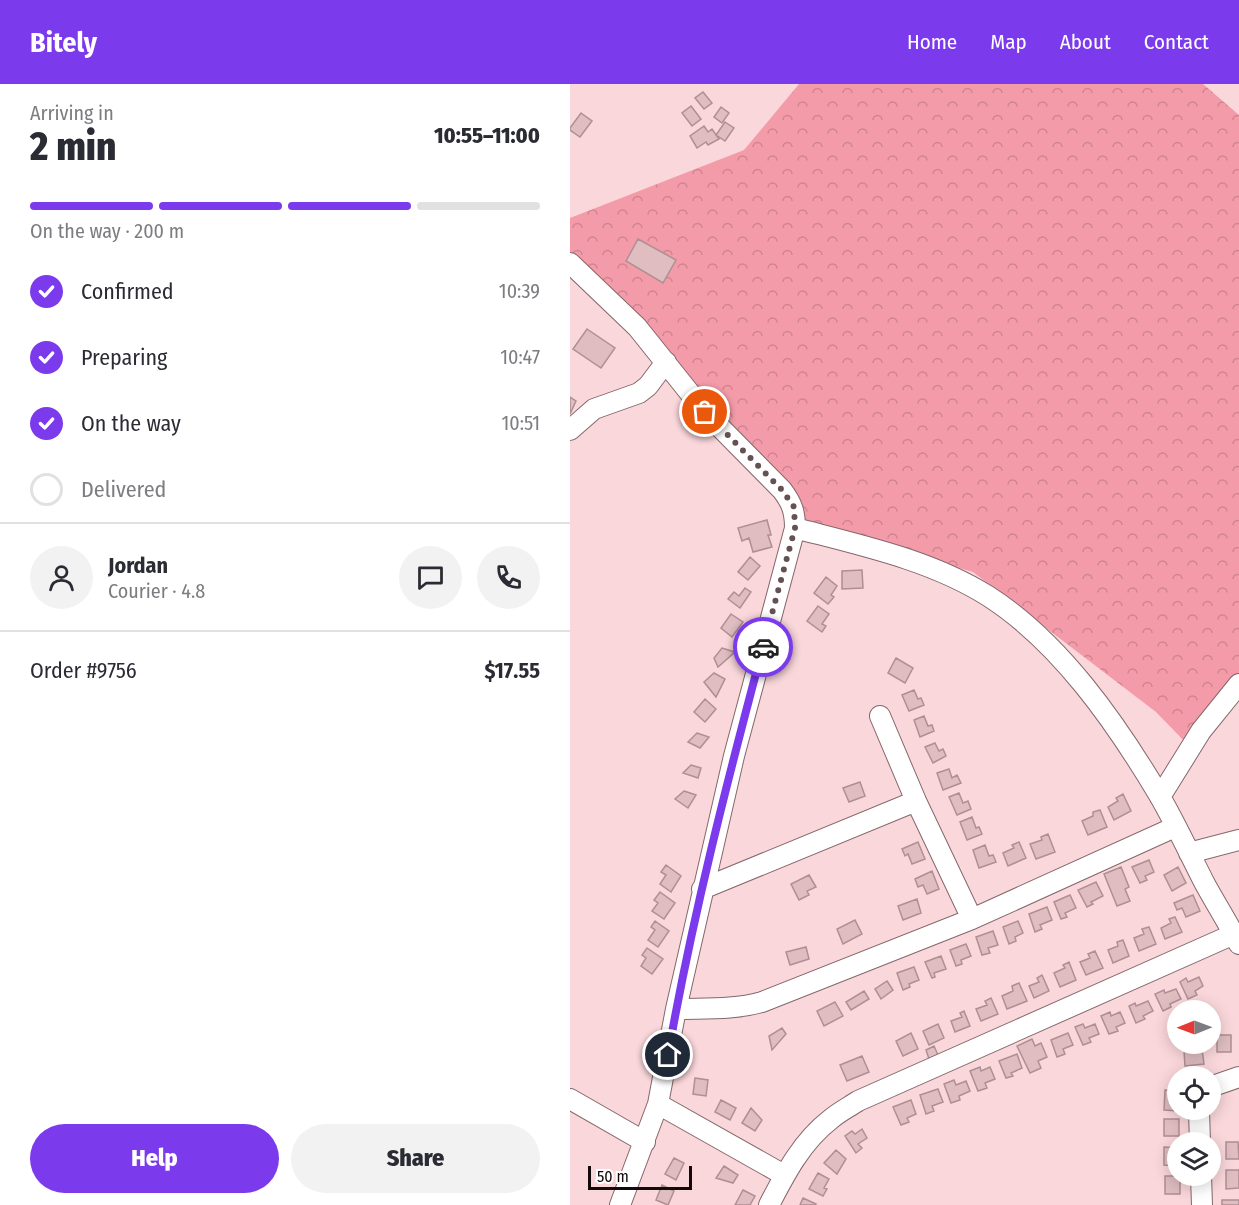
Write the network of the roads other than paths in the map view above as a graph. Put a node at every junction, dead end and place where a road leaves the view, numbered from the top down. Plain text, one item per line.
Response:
1 (570, 263) edge
2 (666, 362) junction
3 (570, 430) edge
4 (795, 528) junction
5 (1239, 684) edge
6 (880, 716) dead end
7 (1160, 796) junction
8 (916, 801) junction
9 (1175, 827) junction
10 (1239, 840) edge
11 (1189, 853) junction
12 (702, 889) junction
13 (972, 919) junction
14 (1237, 939) edge
15 (676, 1009) junction
16 (1239, 1077) edge
17 (1221, 1083) edge
18 (570, 1099) edge
19 (658, 1104) junction
20 (645, 1142) junction
21 (784, 1175) junction
22 (1201, 1186) edge
23 (620, 1205) edge
24 (769, 1205) edge
25 (1202, 1205) edge

1 - 2 street
2 - 3 street
2 - 4 street
4 - 7 street
4 - 12 street
5 - 7 street
6 - 8 street
7 - 9 street
8 - 12 street
8 - 13 street
9 - 11 street
9 - 13 street
10 - 11 street
11 - 14 street
12 - 15 street
13 - 15 street
14 - 21 street
15 - 19 street
16 - 17 street
18 - 20 street
19 - 20 street
19 - 21 street
20 - 23 street
21 - 24 street
22 - 25 street

